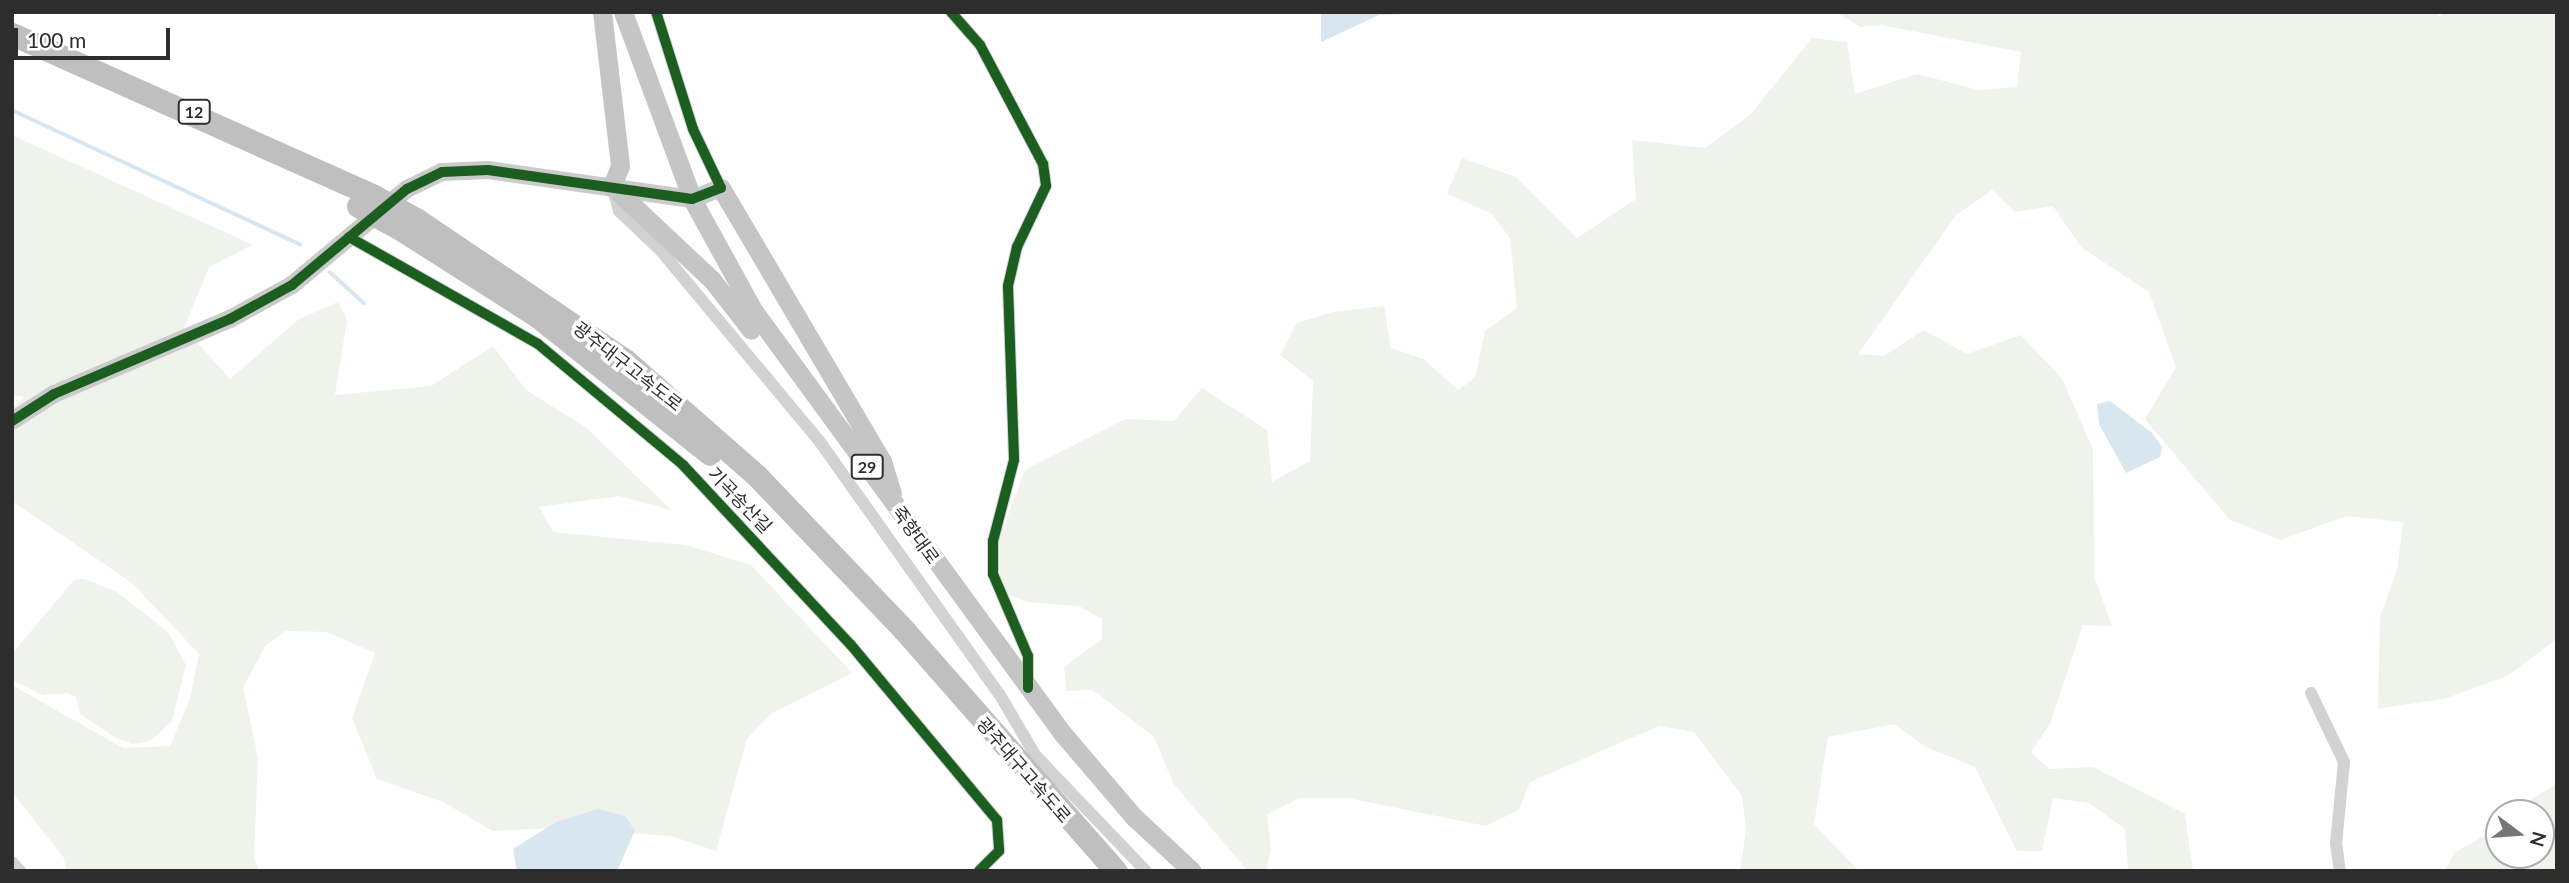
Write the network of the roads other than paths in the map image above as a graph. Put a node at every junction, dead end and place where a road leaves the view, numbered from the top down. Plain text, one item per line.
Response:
1 (602, 12) edge
2 (624, 12) edge
3 (656, 12) edge
4 (951, 12) edge
5 (12, 34) edge
6 (12, 50) edge
7 (612, 186) junction
8 (721, 188) junction
9 (692, 199) junction
10 (366, 201) junction
11 (409, 224) junction
12 (349, 237) junction
13 (12, 421) edge
14 (844, 436) junction
15 (897, 508) junction
16 (1028, 688) junction
17 (2311, 693) dead end
18 (12, 862) edge
19 (984, 870) edge
20 (20, 871) edge
21 (1097, 871) edge
22 (1116, 871) edge
23 (1146, 871) edge
24 (1192, 871) edge
25 (2340, 871) edge

1 - 7 main road
2 - 9 main road, 죽향대로 / 29
3 - 8 street
4 - 16 street
5 - 10 highway, 광주대구고속도로 / 12
6 - 10 highway, 광주대구고속도로 / 12
7 - 9 street
7 - 12 street
7 - 14 main road
7 - 23 street
8 - 9 street
8 - 15 main road
9 - 14 main road, 죽향대로 / 29
10 - 11 highway, 광주대구고속도로 / 12, bridge
11 - 21 highway, 광주대구고속도로 / 12
11 - 22 highway, 광주대구고속도로 / 12
12 - 13 street
12 - 19 street, 기곡송산길
14 - 15 main road, 죽향대로 / 29
15 - 16 main road, 죽향대로 / 29
16 - 24 main road, 죽향대로 / 29
17 - 25 street
18 - 20 street

